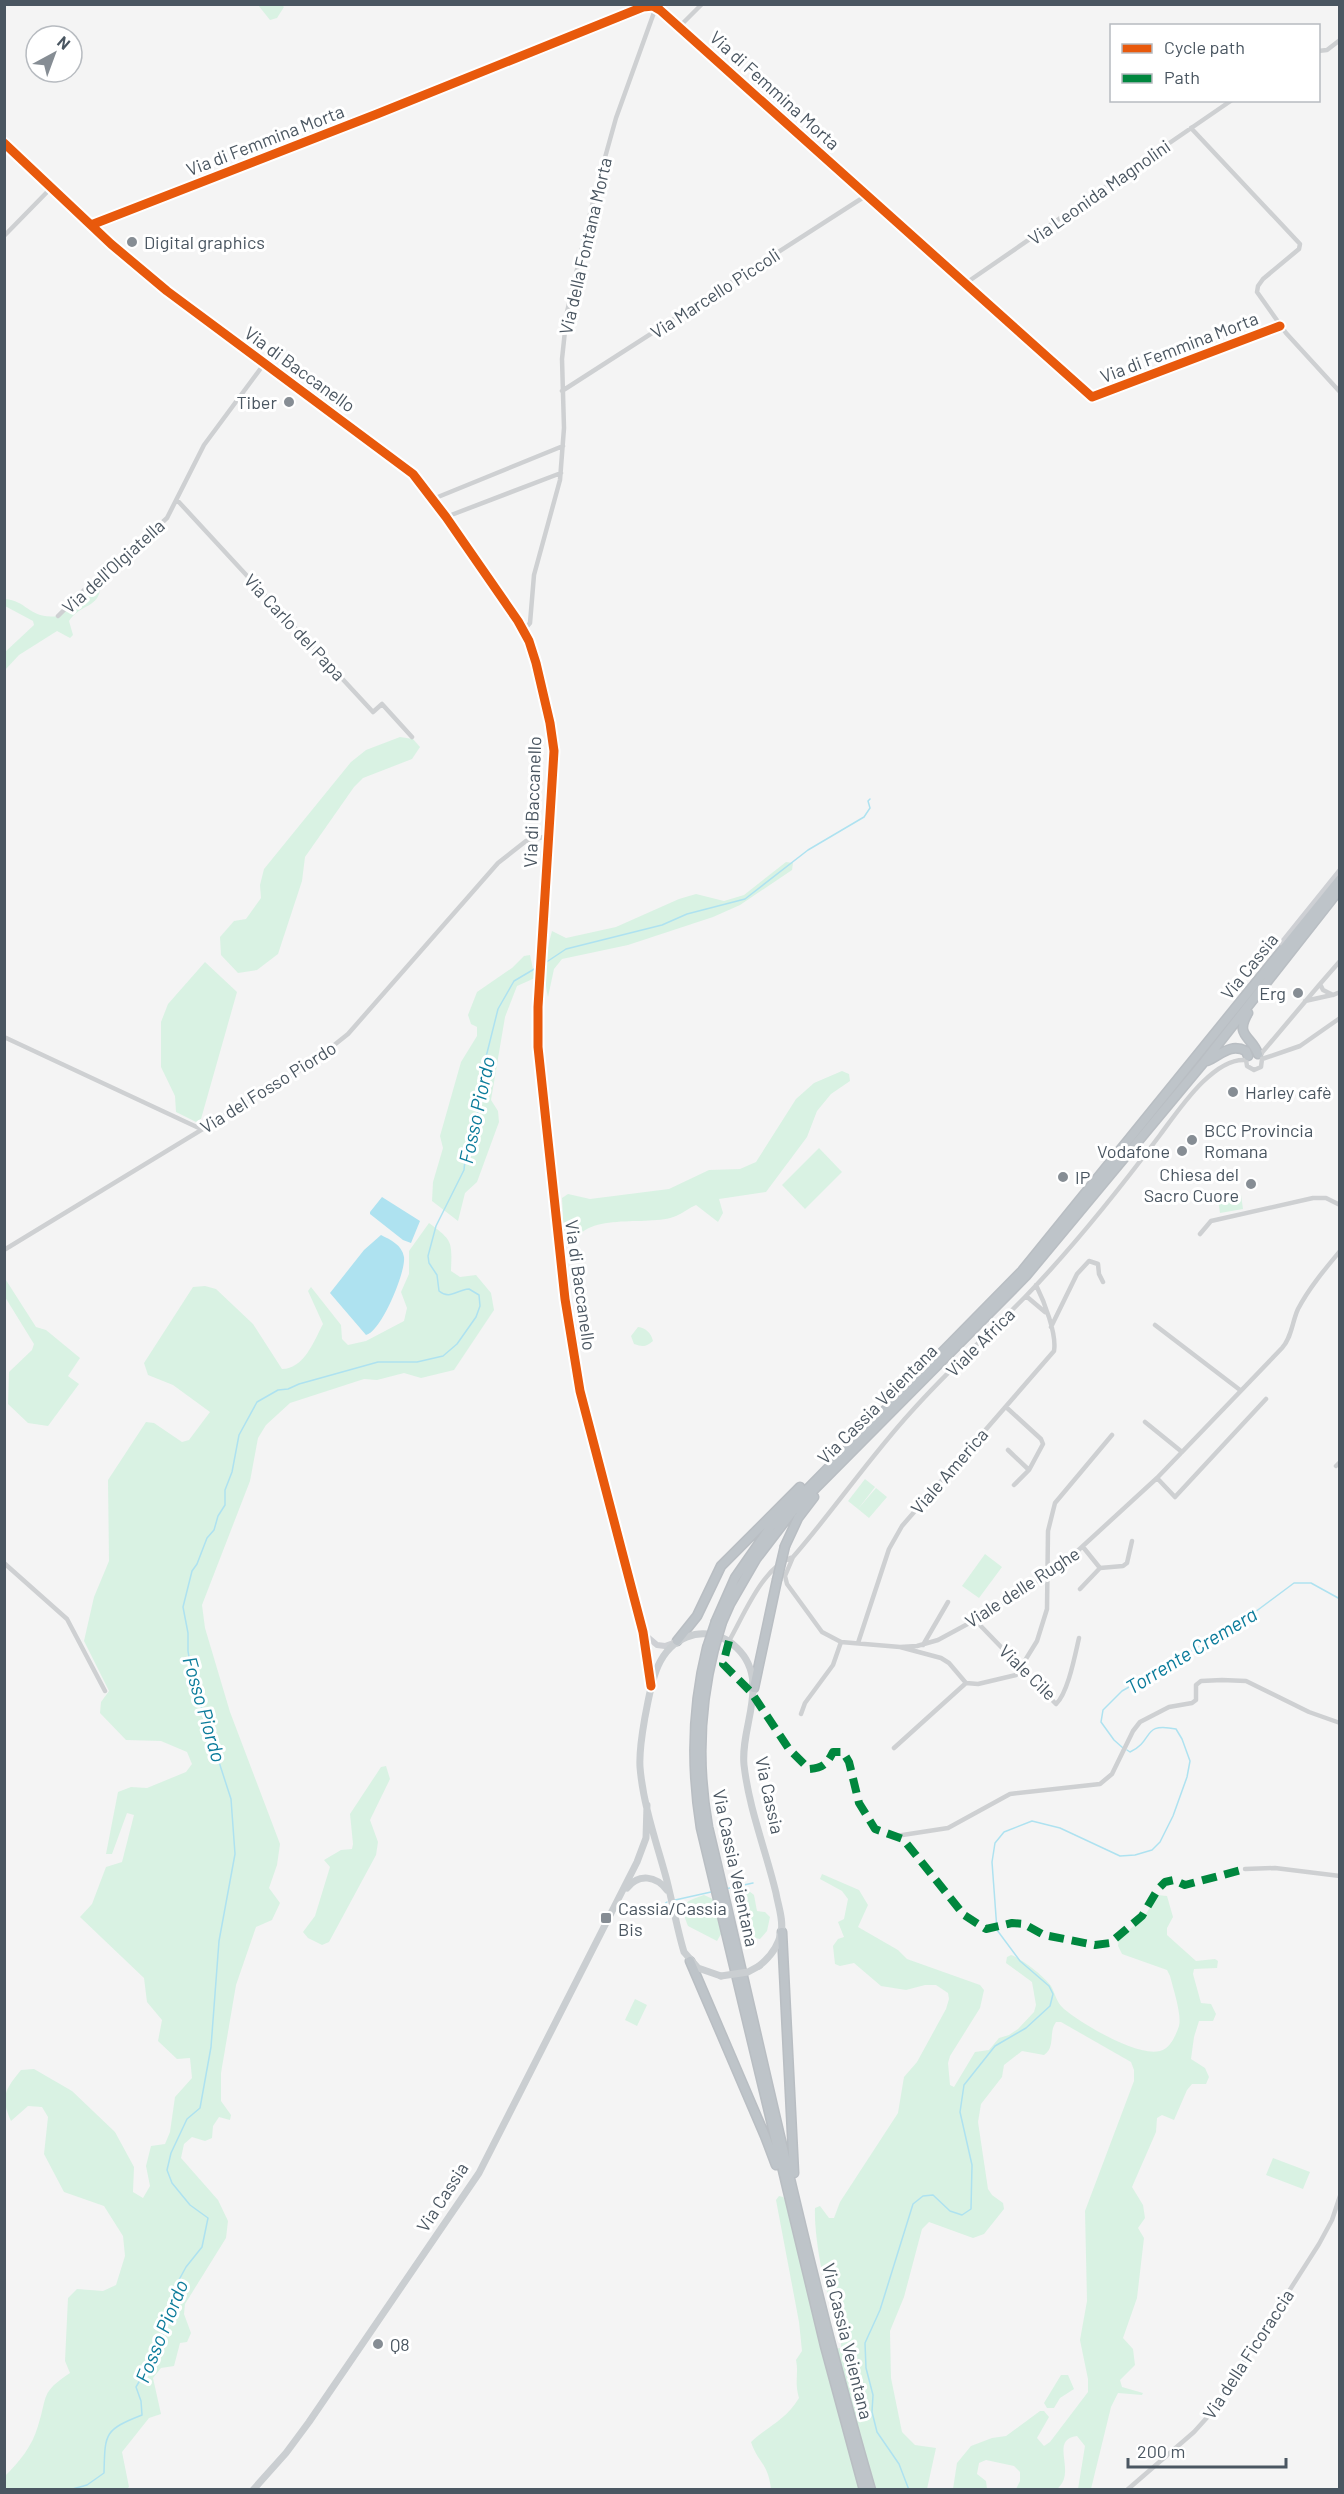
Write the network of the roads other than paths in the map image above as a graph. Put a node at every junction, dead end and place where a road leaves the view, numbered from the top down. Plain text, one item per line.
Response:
1 (702, 4) edge
2 (656, 7) junction
3 (679, 27) junction
4 (1340, 40) edge
5 (1320, 51) edge
6 (1229, 102) edge
7 (1191, 128) junction
8 (4, 143) edge
9 (51, 188) junction
10 (867, 195) junction
11 (91, 225) junction
12 (4, 236) edge
13 (966, 283) junction
14 (1280, 326) junction
15 (264, 364) junction
16 (562, 391) junction
17 (1340, 392) edge
18 (563, 446) junction
19 (561, 473) junction
20 (433, 499) junction
21 (177, 500) junction
22 (446, 517) junction
23 (58, 616) dead end
24 (524, 630) junction
25 (412, 737) dead end
26 (548, 836) junction
27 (1340, 871) edge
28 (1340, 879) edge
29 (1340, 889) edge
30 (1282, 943) joint
31 (1340, 961) edge
32 (1320, 984) junction
33 (1340, 992) edge
34 (1333, 995) junction
35 (1255, 997) junction
36 (1305, 1001) junction
37 (1229, 1016) junction
38 (1340, 1018) edge
39 (4, 1037) edge
40 (1260, 1056) junction
41 (1247, 1058) junction
42 (1204, 1062) junction
43 (1184, 1073) joint
44 (201, 1129) junction
45 (1340, 1205) edge
46 (1200, 1234) dead end
47 (4, 1250) edge
48 (1340, 1251) edge
49 (1103, 1282) dead end
50 (1036, 1286) junction
51 (1026, 1296) junction
52 (1047, 1314) junction
53 (1155, 1325) dead end
54 (1051, 1327) junction
55 (1240, 1390) junction
56 (1266, 1399) dead end
57 (1006, 1407) junction
58 (1145, 1422) dead end
59 (1112, 1435) dead end
60 (854, 1445) junction
61 (1008, 1450) dead end
62 (1182, 1452) junction
63 (838, 1461) junction
64 (1029, 1470) junction
65 (1156, 1478) junction
66 (1014, 1485) dead end
67 (1132, 1541) dead end
68 (1083, 1547) junction
69 (793, 1557) junction
70 (4, 1563) edge
71 (1100, 1568) junction
72 (1046, 1574) junction
73 (1080, 1589) dead end
74 (948, 1602) dead end
75 (975, 1620) junction
76 (643, 1632) junction
77 (1079, 1638) dead end
78 (677, 1641) junction
79 (729, 1641) junction
80 (841, 1642) junction
81 (858, 1643) junction
82 (923, 1645) junction
83 (900, 1647) junction
84 (1021, 1667) junction
85 (966, 1683) junction
86 (651, 1686) junction
87 (754, 1688) junction
88 (105, 1691) dead end
89 (801, 1714) dead end
90 (1340, 1723) edge
91 (894, 1748) dead end
92 (647, 1805) junction
93 (896, 1836) dead end
94 (1245, 1869) dead end
95 (1340, 1876) edge
96 (619, 1897) junction
97 (671, 1898) junction
98 (722, 1898) junction
99 (782, 1932) junction
100 (690, 1961) junction
101 (1340, 2196) edge
102 (790, 2201) junction
103 (802, 2226) junction
104 (828, 2345) junction
105 (253, 2490) edge
106 (864, 2490) edge
107 (871, 2490) edge
108 (1127, 2490) edge

1 - 3 street
2 - 3 street, Via di Femmina Morta
2 - 11 street, Via di Femmina Morta
2 - 16 street, Via della Fontana Morta
3 - 10 street, Via di Femmina Morta
4 - 5 street
6 - 7 street, Via Leonida Magnolini
7 - 13 street, Via Leonida Magnolini
7 - 14 street, Via di Femmina Morta
8 - 9 street, Via di Baccanello
9 - 11 street, Via di Baccanello
9 - 12 street
10 - 13 street, Via di Femmina Morta
10 - 16 street, Via Marcello Piccoli
11 - 15 street, Via di Baccanello
13 - 14 street, Via di Femmina Morta
14 - 17 street, Via di Femmina Morta
15 - 20 street, Via di Baccanello
15 - 21 street, Via dell'Olgiatella
16 - 18 street, Via della Fontana Morta
18 - 19 street, Via della Fontana Morta
18 - 20 street
19 - 22 street
19 - 24 street, Via della Fontana Morta
20 - 22 street, Via di Baccanello
21 - 23 street, Via dell'Olgiatella
21 - 25 street, Via Carlo del Papa
22 - 24 street, Via di Baccanello
24 - 26 street, Via di Baccanello
26 - 44 street, Via del Fosso Piordo
26 - 76 street, Via di Baccanello
27 - 30 street
28 - 37 highway, Via Cassia
29 - 35 highway, Via Cassia
30 - 37 highway
31 - 32 street
32 - 34 street
32 - 36 street
33 - 34 street
34 - 36 street
35 - 40 highway
35 - 42 highway, Via Cassia
36 - 40 street
37 - 43 highway, Via Cassia
38 - 40 street, Viale Africa
39 - 44 street
40 - 41 street, Viale Africa
40 - 41 street, Viale Africa
41 - 42 highway
41 - 50 street, Viale Africa
42 - 60 highway, Via Cassia Veientana
43 - 60 highway, Via Cassia Veientana
44 - 47 street, Via del Fosso Piordo
45 - 46 street
48 - 55 street, Viale delle Rughe
49 - 54 street
50 - 51 street, Viale Africa
50 - 52 street, Viale America
51 - 52 street
51 - 69 street, Viale Africa
52 - 54 street, Viale America
53 - 55 street
54 - 57 street, Viale America
55 - 62 street, Viale delle Rughe
56 - 65 street
57 - 64 street
57 - 81 street, Viale America
58 - 62 street
59 - 72 street
60 - 63 highway, Via Cassia Veientana
61 - 64 street
62 - 65 street, Viale delle Rughe
63 - 78 highway
63 - 87 highway, bridge
63 - 98 highway, Via Cassia Veientana, bridge
64 - 66 street
65 - 68 street, Viale delle Rughe
67 - 71 street, Viale delle Rughe
68 - 71 street
68 - 72 street, Viale delle Rughe
69 - 79 street, Viale Africa
69 - 80 street
70 - 88 street
71 - 73 street, Viale delle Rughe
72 - 75 street, Viale delle Rughe
72 - 84 street
74 - 82 street
75 - 82 street, Viale delle Rughe
75 - 84 street, Viale Cile
76 - 78 street
76 - 86 street, Via di Baccanello
77 - 84 street, Viale Cile
78 - 79 main road
78 - 86 main road, Via Cassia
79 - 87 main road, Via Cassia
80 - 81 street
80 - 89 street
81 - 83 street
82 - 83 street, Viale delle Rughe
83 - 85 street
84 - 85 street
85 - 91 street
86 - 92 main road, Via Cassia
87 - 99 main road, Via Cassia
90 - 93 street
92 - 96 main road, Via Cassia
92 - 97 main road, Via Cassia
94 - 95 street
96 - 97 main road, Via Cassia
96 - 105 main road, Via Cassia
97 - 100 main road, Via Cassia
98 - 102 highway, Via Cassia Veientana
98 - 103 highway, Via Cassia Veientana
99 - 100 main road, bridge
99 - 103 highway
100 - 102 highway
101 - 108 street, Via della Ficoraccia
102 - 104 highway, Via Cassia Veientana
103 - 104 highway, Via Cassia Veientana
104 - 106 highway, Via Cassia Veientana
104 - 107 highway, Via Cassia Veientana

